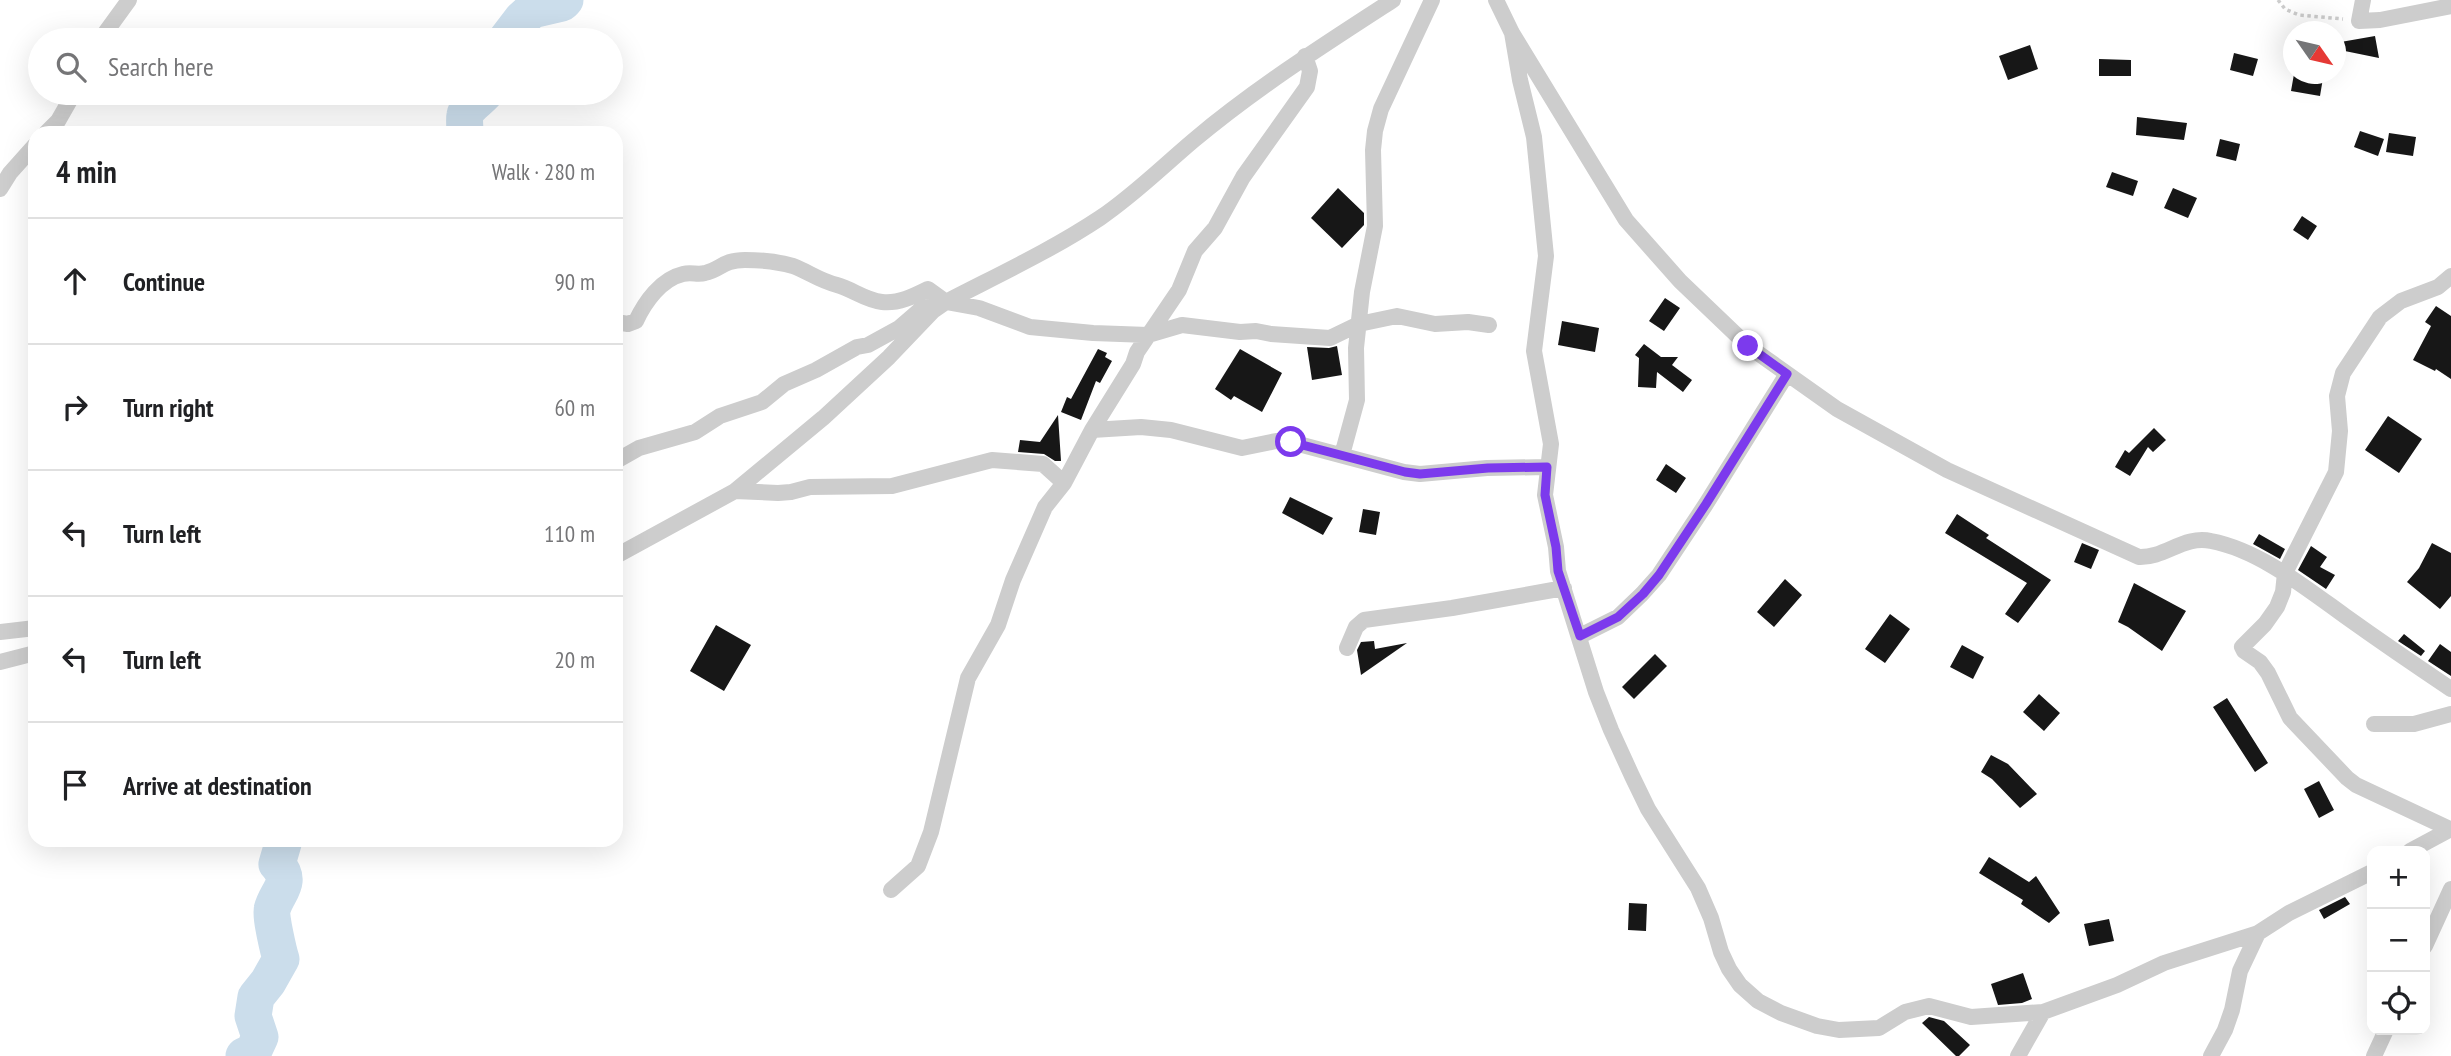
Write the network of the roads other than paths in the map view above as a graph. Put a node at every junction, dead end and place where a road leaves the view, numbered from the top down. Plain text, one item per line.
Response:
1 (129, 0) edge
2 (1393, 0) edge
3 (1432, 0) edge
4 (1496, 0) edge
5 (2363, 0) edge
6 (2451, 6) edge
7 (109, 28) edge
8 (1512, 33) junction
9 (1305, 56) junction
10 (67, 105) edge
11 (53, 126) edge
12 (28, 153) edge
13 (0, 189) edge
14 (2451, 276) edge
15 (946, 302) junction
16 (623, 323) edge
17 (1359, 324) junction
18 (1489, 325) dead end
19 (1148, 335) junction
20 (1787, 374) junction
21 (1092, 429) junction
22 (1342, 455) junction
23 (623, 457) edge
24 (1547, 467) junction
25 (1064, 483) junction
26 (735, 491) junction
27 (623, 552) edge
28 (2285, 573) junction
29 (1564, 588) junction
30 (28, 629) edge
31 (0, 632) edge
32 (1580, 636) junction
33 (1347, 648) dead end
34 (28, 655) edge
35 (0, 662) edge
36 (2451, 689) edge
37 (2451, 714) edge
38 (2374, 724) dead end
39 (2451, 829) edge
40 (2419, 846) edge
41 (2367, 874) edge
42 (2451, 889) edge
43 (891, 890) dead end
44 (2258, 933) junction
45 (2430, 935) edge
46 (2043, 1012) junction
47 (2384, 1035) edge
48 (2018, 1056) edge
49 (2211, 1056) edge
50 (2374, 1056) edge

1 - 7 street
2 - 9 street
3 - 17 street
4 - 8 street
5 - 6 street
8 - 20 street
8 - 24 street
9 - 15 street
9 - 19 street
10 - 11 street
12 - 13 street
14 - 28 street
15 - 16 street
15 - 19 street
15 - 23 street
15 - 26 street
17 - 18 street
17 - 19 street
17 - 22 street
19 - 21 street
20 - 28 street
20 - 32 street
21 - 22 street
21 - 25 street
22 - 24 street
24 - 29 street
25 - 26 street
25 - 43 street
26 - 27 street
28 - 36 street
28 - 39 street
29 - 32 street
29 - 33 street
30 - 31 street
32 - 46 street
34 - 35 street
37 - 38 street
39 - 40 street
41 - 44 street
42 - 45 street
44 - 46 street
44 - 49 street
46 - 48 street
47 - 50 street

